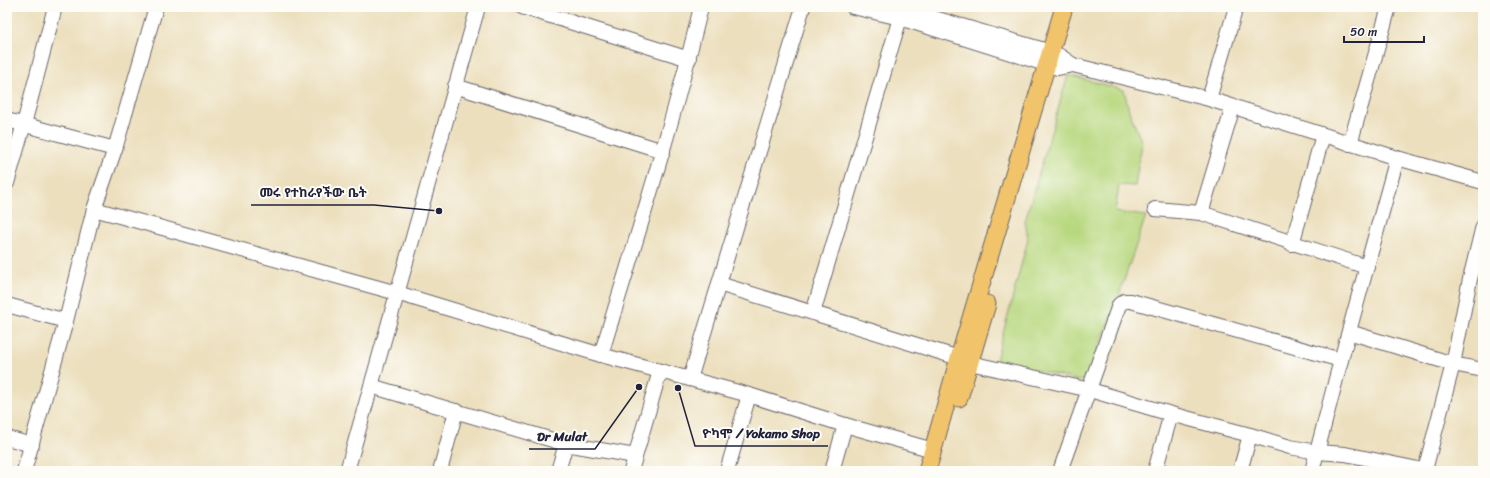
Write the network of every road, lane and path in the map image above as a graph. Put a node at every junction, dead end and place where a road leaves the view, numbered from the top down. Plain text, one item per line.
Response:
1 (55, 7) edge
2 (156, 7) edge
3 (478, 7) edge
4 (522, 7) edge
5 (701, 7) edge
6 (802, 7) edge
7 (853, 7) edge
8 (1064, 7) edge
9 (1074, 7) edge
10 (1236, 7) edge
11 (1390, 7) edge
12 (898, 13) edge
13 (689, 59) junction
14 (1058, 61) junction
15 (455, 86) junction
16 (1209, 100) junction
17 (1232, 107) junction
18 (7, 120) edge
19 (24, 124) junction
20 (1323, 135) junction
21 (1350, 144) junction
22 (115, 149) junction
23 (662, 151) junction
24 (1397, 158) junction
25 (1483, 182) edge
26 (7, 183) edge
27 (94, 209) junction
28 (1154, 209) dead end
29 (1201, 213) junction
30 (1483, 226) edge
31 (1292, 244) junction
32 (1367, 267) junction
33 (1477, 281) edge
34 (719, 284) junction
35 (397, 293) junction
36 (7, 305) edge
37 (813, 313) junction
38 (66, 321) junction
39 (1349, 332) junction
40 (601, 355) junction
41 (964, 360) junction
42 (1341, 360) junction
43 (1453, 364) junction
44 (1483, 370) edge
45 (660, 371) junction
46 (690, 379) junction
47 (371, 386) junction
48 (1090, 390) junction
49 (749, 395) junction
50 (456, 411) junction
51 (1171, 414) junction
52 (845, 425) junction
53 (1250, 435) junction
54 (7, 438) edge
55 (566, 444) junction
56 (32, 445) junction
57 (933, 450) junction
58 (1317, 452) junction
59 (635, 456) junction
60 (24, 471) edge
61 (347, 471) edge
62 (440, 471) edge
63 (558, 471) edge
64 (631, 471) edge
65 (727, 471) edge
66 (832, 471) edge
67 (926, 471) edge
68 (938, 471) edge
69 (1060, 471) edge
70 (1155, 471) edge
71 (1240, 471) edge
72 (1312, 471) edge
73 (1427, 471) edge

1 - 19 street
2 - 22 street
3 - 15 street
4 - 13 street
5 - 13 street
6 - 34 street
7 - 12 street
8 - 14 main road
9 - 14 main road
10 - 16 street
11 - 21 street
12 - 14 street
12 - 37 street
13 - 23 street
14 - 16 street
14 - 41 main road
15 - 23 street
15 - 35 street
16 - 17 street
17 - 20 street
17 - 29 street
18 - 19 street
19 - 22 street
19 - 26 street
20 - 21 street
20 - 31 street
21 - 24 street
22 - 27 street
23 - 40 street
24 - 25 street
24 - 32 street
27 - 35 street
27 - 38 street
28 - 29 street
29 - 31 street
30 - 33 street
31 - 32 street
32 - 39 street
33 - 43 street
34 - 37 street
34 - 46 street
35 - 40 street
35 - 47 street
36 - 38 street
37 - 41 street
38 - 56 street
39 - 42 street
39 - 43 street
40 - 45 street
41 - 48 street
41 - 57 main road
41 - 68 main road
42 - 48 street
42 - 58 street
43 - 44 street
43 - 73 street
45 - 46 street
45 - 59 street
46 - 49 street
47 - 50 street
47 - 61 street
48 - 51 street
48 - 69 street
49 - 52 street
49 - 65 street
50 - 55 street
50 - 62 street
51 - 53 street
51 - 70 street
52 - 57 street
52 - 66 street
53 - 58 street
53 - 71 street
54 - 56 street
55 - 59 street
55 - 63 street
56 - 60 street
57 - 67 main road
58 - 72 street
58 - 73 street
59 - 64 street

